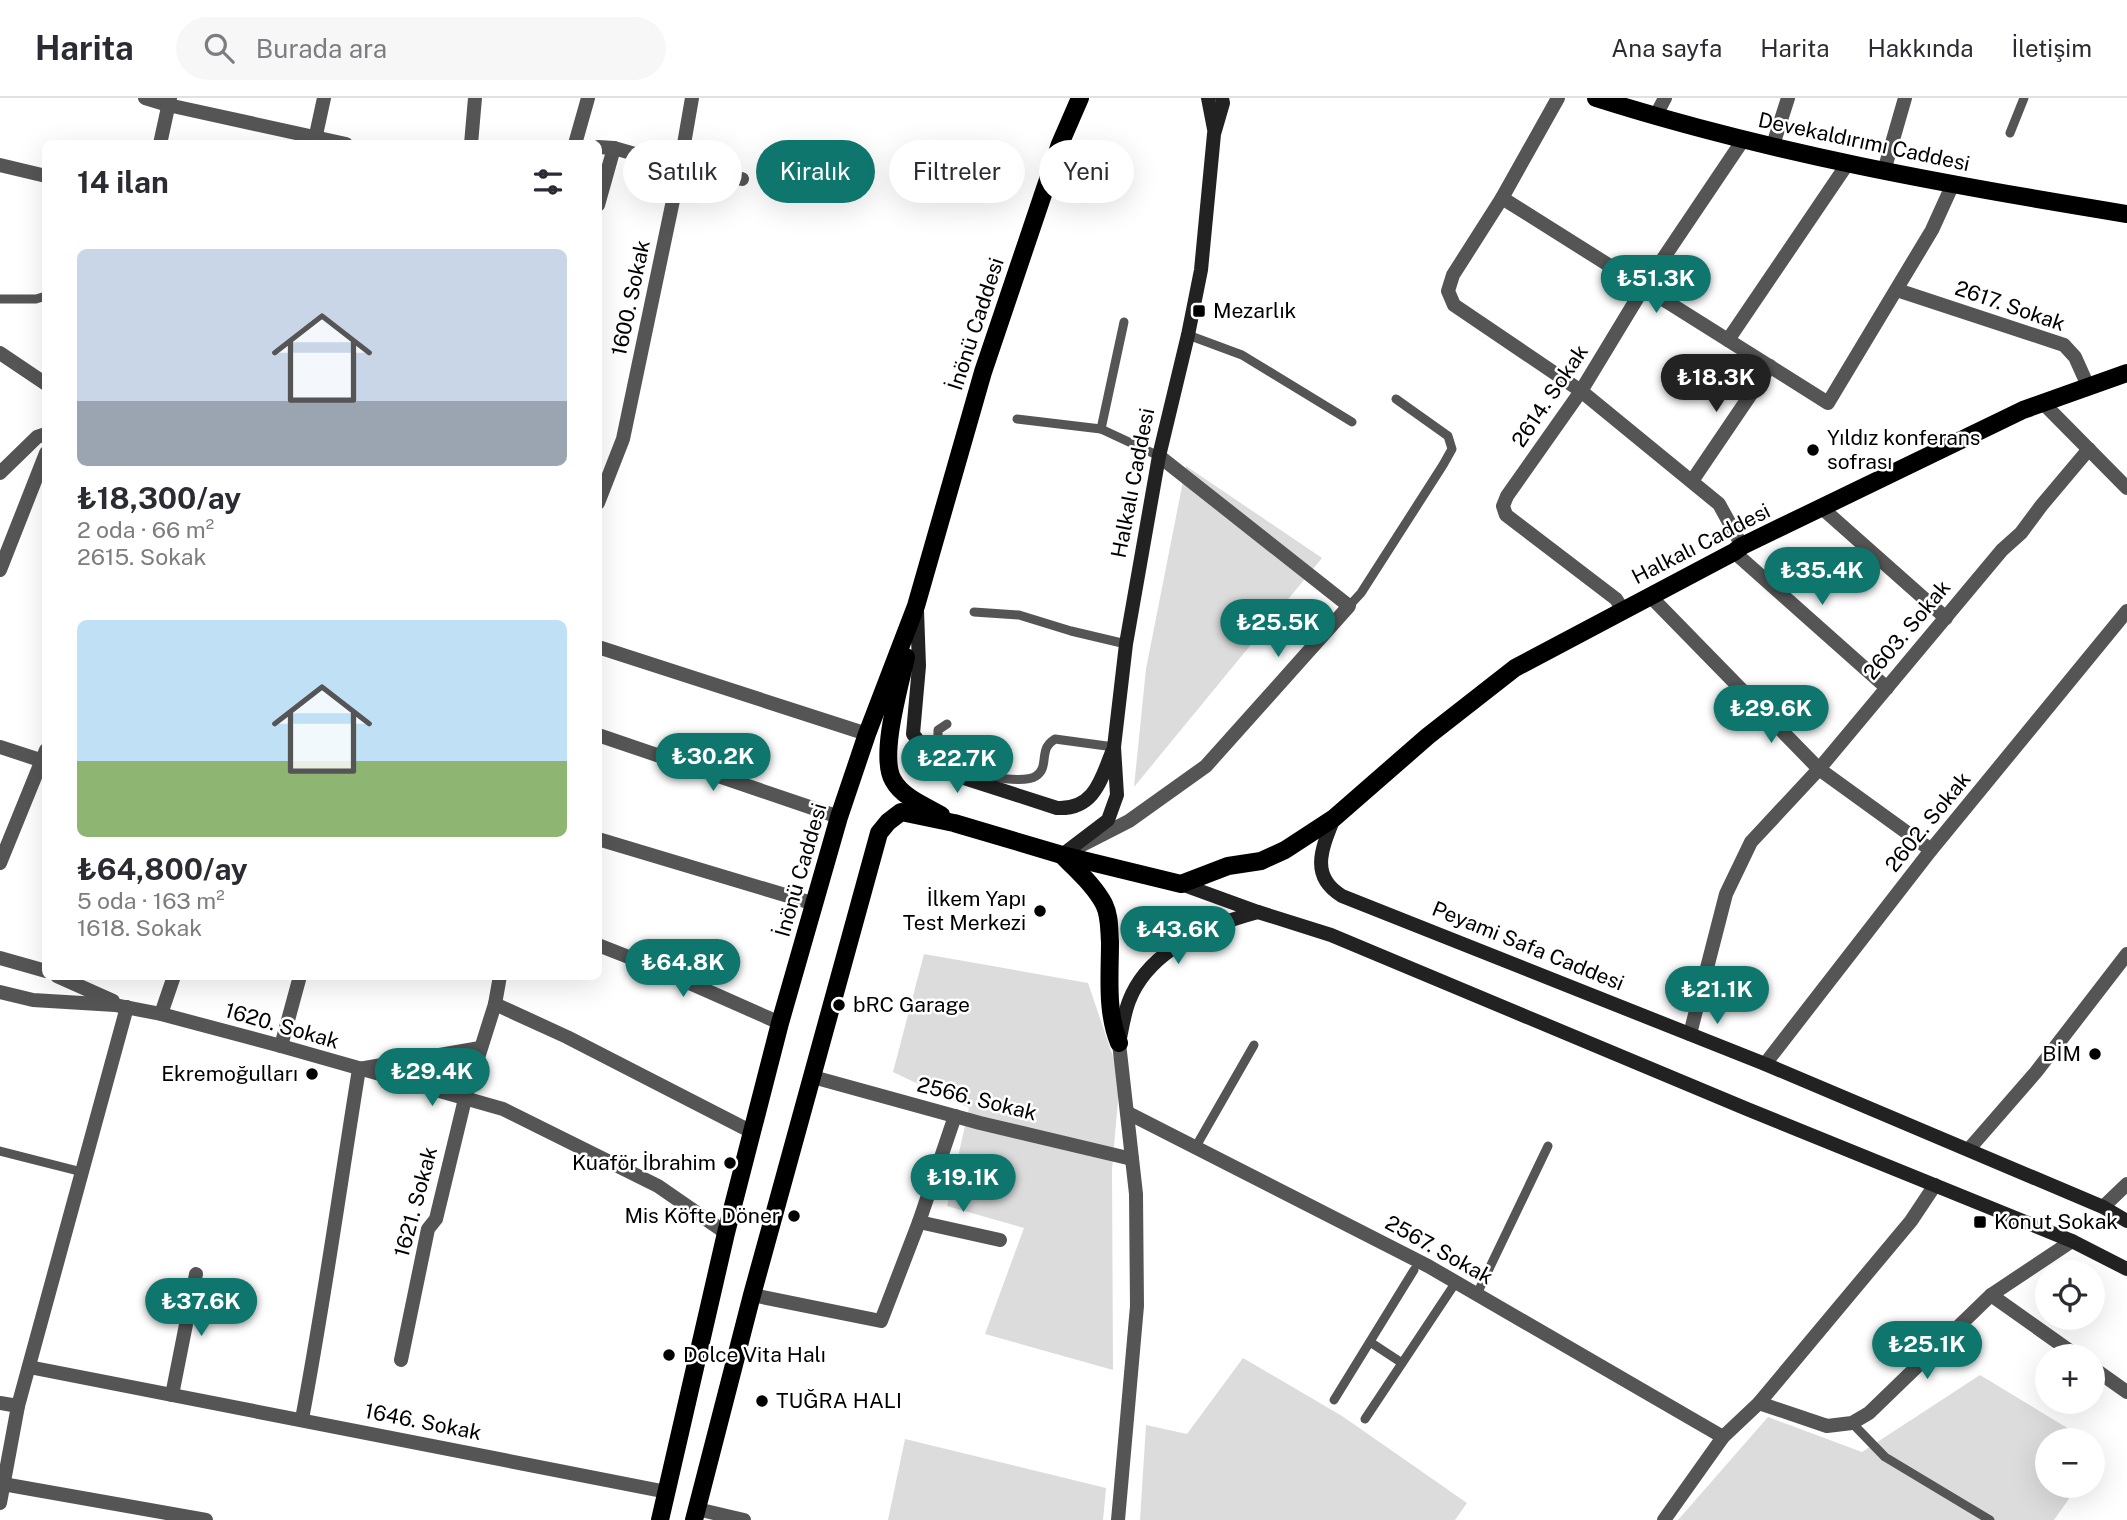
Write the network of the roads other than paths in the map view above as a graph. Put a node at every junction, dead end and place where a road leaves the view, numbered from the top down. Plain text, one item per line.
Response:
1 (145, 98) edge
2 (324, 98) edge
3 (475, 98) edge
4 (588, 98) edge
5 (692, 98) edge
6 (1069, 98) edge
7 (1080, 98) edge
8 (1208, 98) edge
9 (1222, 98) edge
10 (1558, 98) edge
11 (1596, 98) edge
12 (1665, 98) edge
13 (1788, 98) edge
14 (1905, 98) edge
15 (2024, 98) edge
16 (169, 102) edge
17 (1656, 117) junction
18 (2010, 133) dead end
19 (1214, 134) junction
20 (161, 140) edge
21 (310, 140) edge
22 (314, 140) edge
23 (471, 140) edge
24 (576, 140) edge
25 (685, 140) edge
26 (1061, 140) edge
27 (1062, 140) edge
28 (1743, 140) junction
29 (1773, 145) junction
30 (602, 147) edge
31 (614, 148) junction
32 (623, 151) edge
33 (1848, 163) junction
34 (0, 165) edge
35 (1884, 171) junction
36 (42, 175) edge
37 (1952, 186) junction
38 (602, 191) edge
39 (1502, 198) junction
40 (672, 203) edge
41 (1040, 203) edge
42 (2127, 214) edge
43 (1644, 287) junction
44 (1897, 290) junction
45 (42, 297) edge
46 (0, 299) edge
47 (1124, 322) dead end
48 (1188, 335) junction
49 (1728, 340) junction
50 (1, 355) edge
51 (1770, 366) junction
52 (2127, 373) edge
53 (42, 381) edge
54 (2088, 386) junction
55 (1581, 391) junction
56 (1396, 400) dead end
57 (2043, 403) junction
58 (1017, 419) dead end
59 (1352, 422) dead end
60 (1101, 429) junction
61 (42, 436) edge
62 (2088, 449) junction
63 (1158, 456) junction
64 (42, 463) edge
65 (0, 473) edge
66 (1692, 481) junction
67 (2127, 488) edge
68 (602, 493) edge
69 (1823, 509) junction
70 (1738, 549) junction
71 (0, 570) edge
72 (1650, 596) junction
73 (916, 606) junction
74 (1349, 606) junction
75 (1623, 610) junction
76 (2127, 611) edge
77 (974, 612) dead end
78 (1946, 618) junction
79 (1126, 644) junction
80 (602, 648) edge
81 (1887, 688) junction
82 (947, 724) dead end
83 (867, 734) junction
84 (602, 736) edge
85 (0, 747) edge
86 (1114, 747) junction
87 (42, 758) edge
88 (42, 763) edge
89 (1819, 769) junction
90 (839, 817) junction
91 (1334, 818) junction
92 (954, 823) junction
93 (602, 840) edge
94 (1931, 850) junction
95 (1062, 855) junction
96 (0, 863) edge
97 (1181, 884) junction
98 (815, 904) junction
99 (1258, 912) junction
100 (602, 947) edge
101 (2127, 954) edge
102 (0, 958) edge
103 (42, 970) edge
104 (66, 980) edge
105 (173, 980) edge
106 (299, 980) edge
107 (499, 980) edge
108 (0, 992) edge
109 (495, 1004) junction
110 (127, 1007) junction
111 (160, 1014) junction
112 (780, 1023) junction
113 (1690, 1034) junction
114 (1119, 1043) junction
115 (1254, 1045) dead end
116 (281, 1046) junction
117 (480, 1048) junction
118 (1765, 1064) junction
119 (359, 1069) junction
120 (813, 1077) junction
121 (465, 1099) junction
122 (1128, 1113) junction
123 (955, 1115) junction
124 (752, 1132) junction
125 (1548, 1146) dead end
126 (1195, 1148) junction
127 (1969, 1149) junction
128 (0, 1151) edge
129 (1132, 1159) junction
130 (82, 1172) junction
131 (2127, 1184) edge
132 (1935, 1185) junction
133 (2103, 1206) junction
134 (2127, 1221) edge
135 (919, 1222) junction
136 (726, 1233) junction
137 (1000, 1240) dead end
138 (2072, 1241) junction
139 (2127, 1269) edge
140 (1414, 1270) dead end
141 (196, 1274) dead end
142 (1456, 1282) junction
143 (1477, 1294) junction
144 (752, 1295) junction
145 (1991, 1295) junction
146 (1370, 1342) junction
147 (2060, 1344) edge
148 (401, 1360) dead end
149 (1402, 1363) junction
150 (29, 1367) junction
151 (2105, 1376) edge
152 (2127, 1392) edge
153 (172, 1395) junction
154 (1334, 1400) dead end
155 (0, 1403) edge
156 (1759, 1403) junction
157 (18, 1406) junction
158 (302, 1419) junction
159 (1364, 1419) dead end
160 (1852, 1423) junction
161 (1723, 1437) junction
162 (3, 1484) junction
163 (667, 1492) junction
164 (0, 1503) edge
165 (696, 1515) edge
166 (206, 1520) edge
167 (660, 1520) edge
168 (744, 1520) edge
169 (1118, 1520) edge
170 (1664, 1520) edge
171 (1990, 1520) edge

1 - 16 street
2 - 22 street
3 - 23 street
4 - 24 street
5 - 25 street, 1600. Sokak
6 - 26 main road, İnönü Caddesi
7 - 27 main road
8 - 19 main road
9 - 19 main road, Halkalı Caddesi
10 - 39 street
11 - 17 main road, Devekaldırımı Caddesi
12 - 17 street
13 - 29 street
14 - 35 street
15 - 18 lane
16 - 20 street
16 - 21 street
17 - 28 main road, Devekaldırımı Caddesi
19 - 48 main road, Halkalı Caddesi
28 - 29 main road, Devekaldırımı Caddesi
28 - 43 street, 2614. Sokak
29 - 33 main road, Devekaldırımı Caddesi
30 - 31 street
31 - 32 street
31 - 38 street
33 - 35 main road, Devekaldırımı Caddesi
33 - 49 street
34 - 36 street
35 - 37 main road, Devekaldırımı Caddesi
37 - 42 main road, Devekaldırımı Caddesi
37 - 44 street
39 - 43 street
39 - 55 street
40 - 68 street, 1600. Sokak
41 - 73 main road, İnönü Caddesi
43 - 49 street
43 - 55 street, 2614. Sokak
44 - 51 street
44 - 54 street, 2617. Sokak
45 - 46 lane
47 - 60 lane
48 - 59 lane
48 - 63 main road, Halkalı Caddesi
49 - 51 street
50 - 53 street
51 - 66 street
52 - 54 main road, Halkalı Caddesi
54 - 57 main road, Halkalı Caddesi
55 - 66 street
55 - 75 street, 2614. Sokak
56 - 74 lane
57 - 62 street
57 - 69 main road, Halkalı Caddesi
58 - 60 lane
60 - 63 lane
61 - 65 street
62 - 67 street
62 - 78 street, 2603. Sokak
63 - 74 street
63 - 79 main road, Halkalı Caddesi
64 - 71 street
66 - 70 street
69 - 70 main road, Halkalı Caddesi
69 - 78 street
70 - 72 main road, Halkalı Caddesi
70 - 81 street
72 - 75 main road, Halkalı Caddesi
72 - 89 street
73 - 83 main road, İnönü Caddesi
73 - 86 main road, İnönü Caddesi
73 - 92 main road
74 - 95 street
75 - 91 main road, Halkalı Caddesi
76 - 94 street, 2602. Sokak
77 - 79 lane
78 - 81 street, 2603. Sokak
79 - 86 main road, Halkalı Caddesi
80 - 83 street
81 - 89 street, 2603. Sokak
82 - 86 lane
83 - 90 main road, İnönü Caddesi
84 - 90 street
85 - 87 street
86 - 95 main road, Halkalı Caddesi
88 - 96 street
89 - 94 street
89 - 113 street, 2603. Sokak
90 - 98 main road, İnönü Caddesi
91 - 97 main road
91 - 113 main road, Peyami Safa Caddesi
92 - 95 main road
92 - 120 main road
93 - 98 street
94 - 118 street, 2602. Sokak
95 - 97 main road
95 - 114 main road
97 - 99 main road
98 - 112 main road, İnönü Caddesi
99 - 114 main road
99 - 132 main road
100 - 112 street
101 - 127 street
102 - 103 street
104 - 110 street
105 - 111 street
106 - 116 street
107 - 109 street, 1621. Sokak
108 - 110 street
109 - 117 street, 1621. Sokak
109 - 124 street
110 - 111 street, 1620. Sokak
110 - 130 street
111 - 116 street, 1620. Sokak
112 - 124 main road, İnönü Caddesi
113 - 118 main road, Peyami Safa Caddesi
114 - 122 street
115 - 126 lane
116 - 119 street, 1620. Sokak
117 - 119 street
117 - 121 street, 1621. Sokak
118 - 127 main road, Peyami Safa Caddesi
119 - 121 street, 1620. Sokak
119 - 158 street
120 - 123 street, 2566. Sokak
120 - 144 main road
121 - 136 street, 1620. Sokak
121 - 148 street, 1621. Sokak
122 - 126 street, 2567. Sokak
122 - 129 street
123 - 129 street, 2566. Sokak
123 - 135 street
124 - 136 main road, İnönü Caddesi
125 - 143 lane
126 - 142 street, 2567. Sokak
127 - 133 main road, Peyami Safa Caddesi
128 - 130 lane
129 - 169 street
130 - 150 street
131 - 133 street
132 - 138 main road
132 - 156 street
133 - 134 main road, Peyami Safa Caddesi
135 - 137 street
135 - 144 street
136 - 163 main road, İnönü Caddesi
138 - 139 main road
138 - 145 street
140 - 146 lane
141 - 153 street
142 - 143 street, 2567. Sokak
142 - 149 lane
143 - 161 street, 2567. Sokak
144 - 165 main road
145 - 147 street
145 - 160 street
146 - 149 lane
146 - 154 lane
149 - 159 lane
150 - 153 street, 1646. Sokak
150 - 157 street
151 - 152 street
153 - 158 street, 1646. Sokak
155 - 157 street
156 - 160 street
156 - 161 street
157 - 162 street
158 - 163 street, 1646. Sokak
160 - 171 lane
161 - 170 street
162 - 164 street
162 - 166 street
163 - 167 main road, İnönü Caddesi
165 - 168 street

